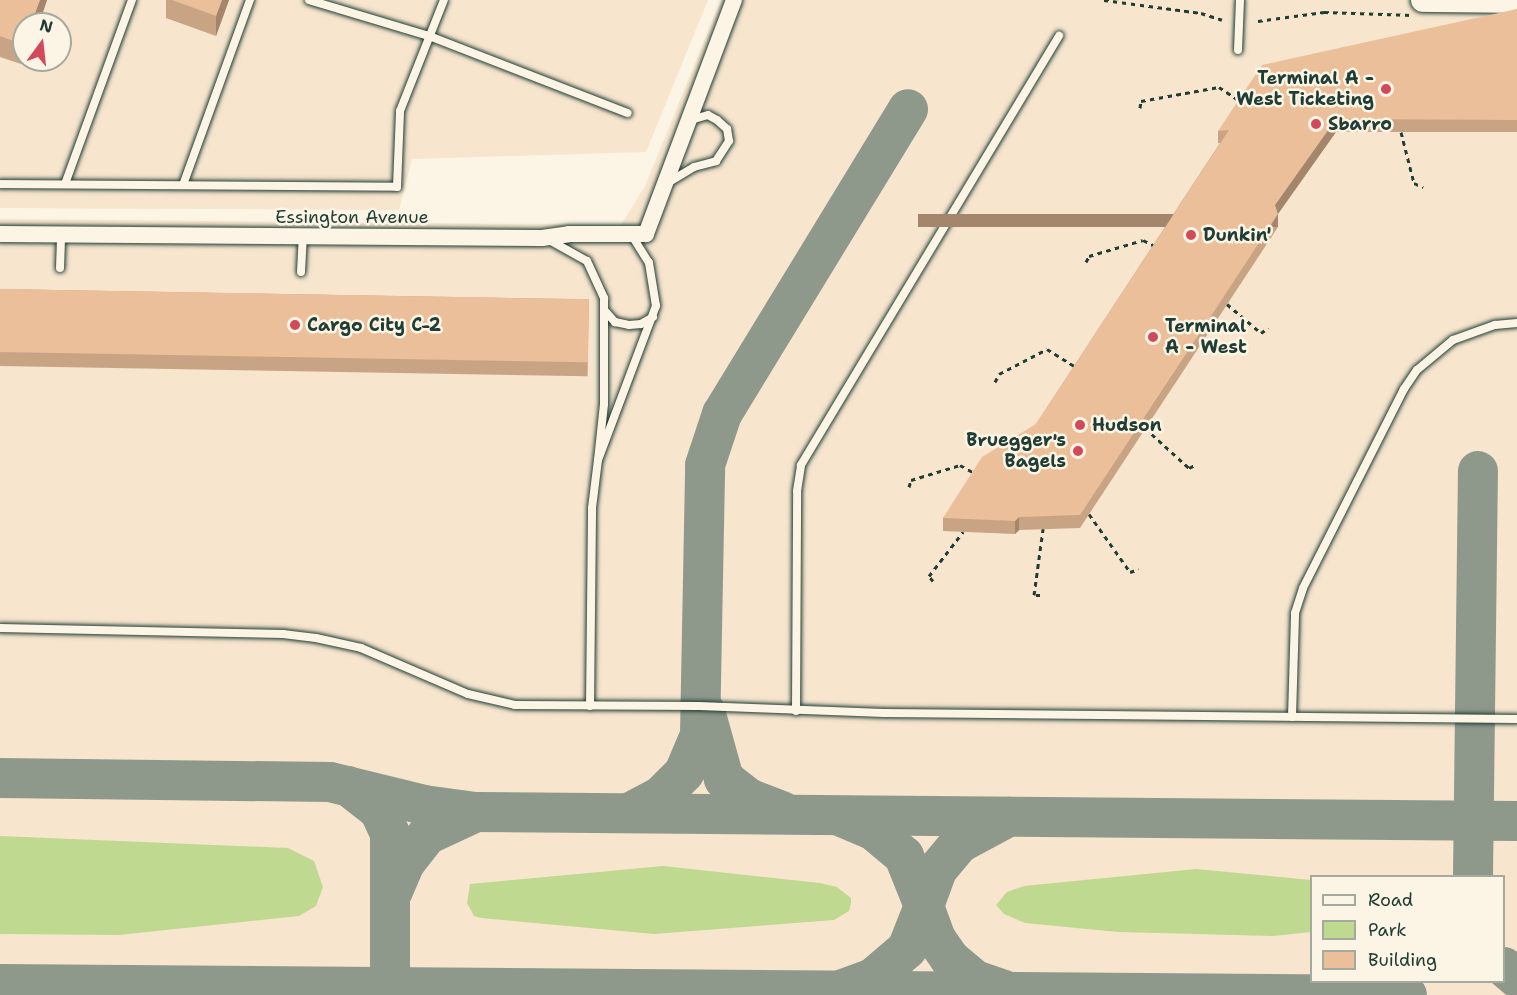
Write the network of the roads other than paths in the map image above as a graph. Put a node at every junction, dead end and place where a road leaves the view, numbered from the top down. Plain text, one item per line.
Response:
1 (132, 0) edge
2 (250, 0) edge
3 (309, 0) edge
4 (444, 0) edge
5 (734, 0) edge
6 (1240, 0) edge
7 (1517, 1) edge
8 (1418, 7) edge
9 (429, 36) junction
10 (1059, 36) dead end
11 (1238, 50) dead end
12 (628, 113) dead end
13 (689, 120) junction
14 (668, 183) junction
15 (0, 184) edge
16 (65, 184) junction
17 (183, 185) junction
18 (0, 234) edge
19 (61, 234) junction
20 (631, 234) junction
21 (303, 236) junction
22 (542, 238) junction
23 (60, 268) dead end
24 (301, 272) dead end
25 (605, 310) junction
26 (653, 316) junction
27 (1517, 323) edge
28 (598, 460) junction
29 (0, 628) edge
30 (591, 706) junction
31 (796, 711) junction
32 (1292, 717) junction
33 (1517, 719) edge

1 - 16 lane
2 - 17 lane
3 - 9 lane
4 - 9 lane
5 - 13 street
6 - 11 lane
7 - 8 street
9 - 12 lane
9 - 17 lane
10 - 31 lane
13 - 14 street
13 - 14 lane
14 - 20 street
15 - 16 lane
16 - 17 lane
18 - 19 street, Essington Avenue
19 - 21 street, Essington Avenue
19 - 23 lane
20 - 22 street, Essington Avenue
20 - 26 lane
21 - 22 street, Essington Avenue
21 - 24 lane
22 - 25 lane
25 - 26 lane
25 - 28 lane
26 - 28 lane
27 - 32 lane
28 - 30 lane
29 - 30 lane
30 - 31 lane
31 - 32 lane
32 - 33 lane

